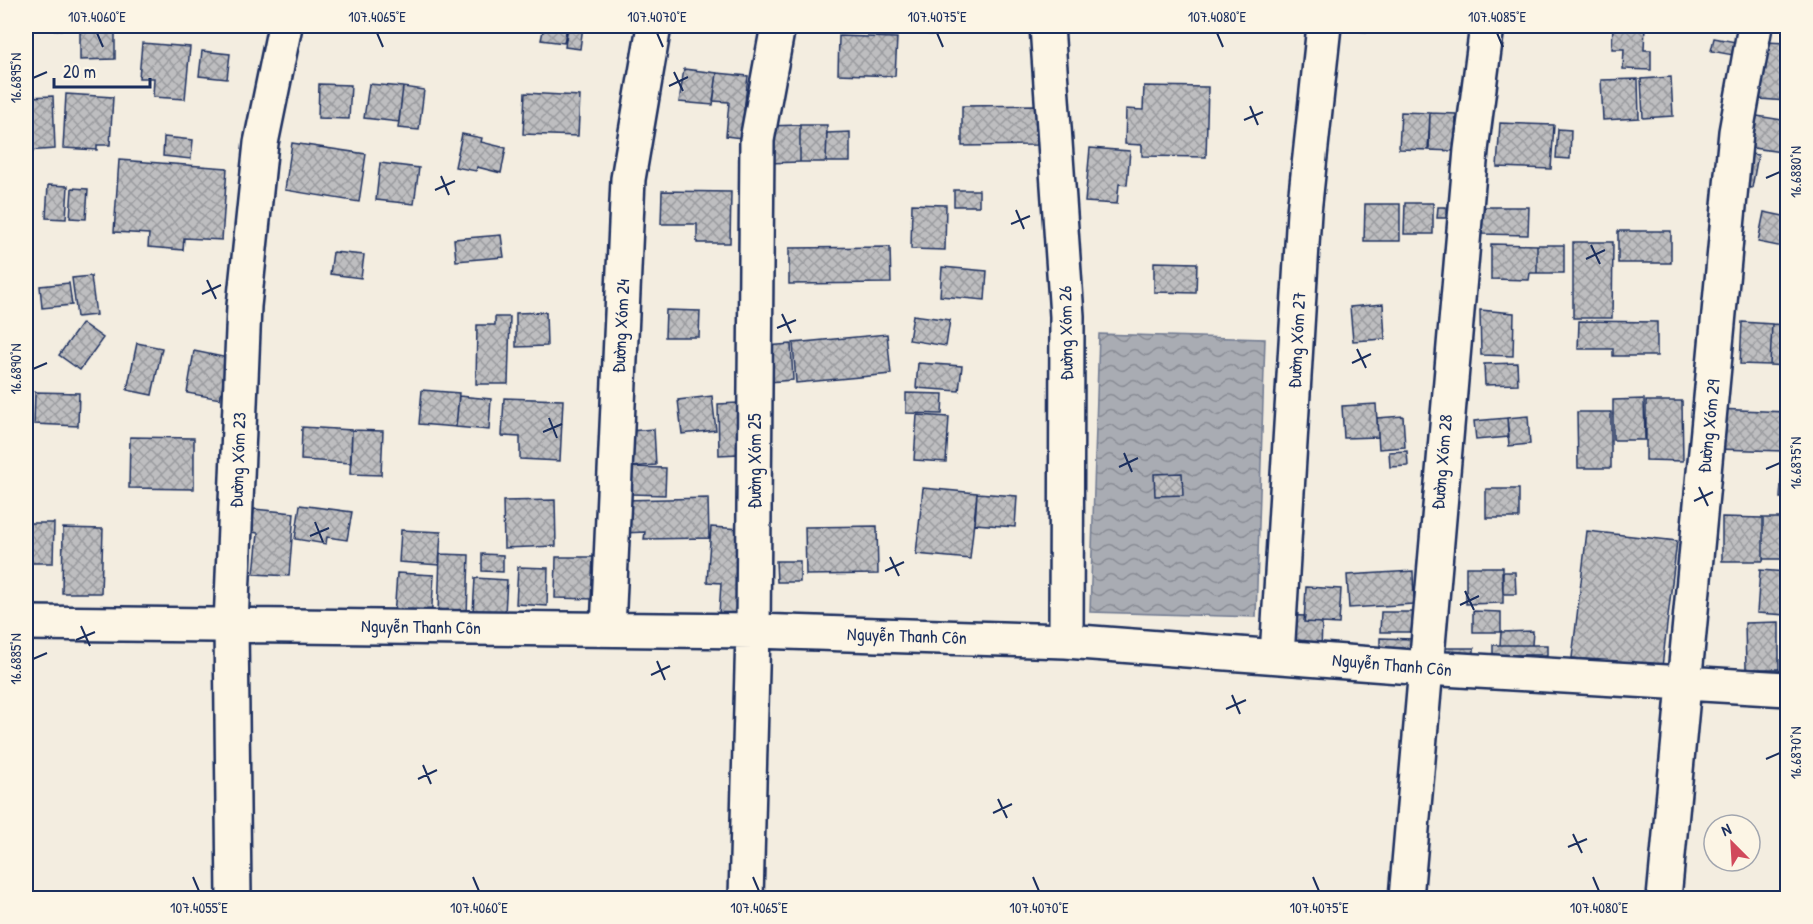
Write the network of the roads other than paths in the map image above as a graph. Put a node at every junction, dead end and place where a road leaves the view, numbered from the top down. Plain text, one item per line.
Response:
1 (285, 26) edge
2 (654, 26) edge
3 (778, 26) edge
4 (1047, 26) edge
5 (1324, 26) edge
6 (1487, 26) edge
7 (1755, 26) edge
8 (26, 623) edge
9 (231, 625) junction
10 (608, 629) junction
11 (753, 631) junction
12 (1066, 641) junction
13 (1277, 656) junction
14 (1426, 668) junction
15 (1683, 685) junction
16 (1788, 689) edge
17 (234, 898) edge
18 (746, 898) edge
19 (1406, 898) edge
20 (1664, 898) edge

1 - 9 street, Đường Xóm 23
2 - 10 street, Đường Xóm 24
3 - 11 street, Đường Xóm 25
4 - 12 street, Đường Xóm 26
5 - 13 street, Đường Xóm 27
6 - 14 street, Đường Xóm 28
7 - 15 street, Đường Xóm 29
8 - 9 street, Nguyễn Thanh Côn
9 - 10 street, Nguyễn Thanh Côn
9 - 17 street, Đường Xóm 23
10 - 11 street, Nguyễn Thanh Côn
11 - 12 street, Nguyễn Thanh Côn
11 - 18 street, Đường Xóm 25
12 - 13 street, Nguyễn Thanh Côn
13 - 14 street, Nguyễn Thanh Côn
14 - 15 street, Nguyễn Thanh Côn
14 - 19 street, Đường Xóm 28
15 - 16 street, Nguyễn Thanh Côn
15 - 20 street, Đường Xóm 29

